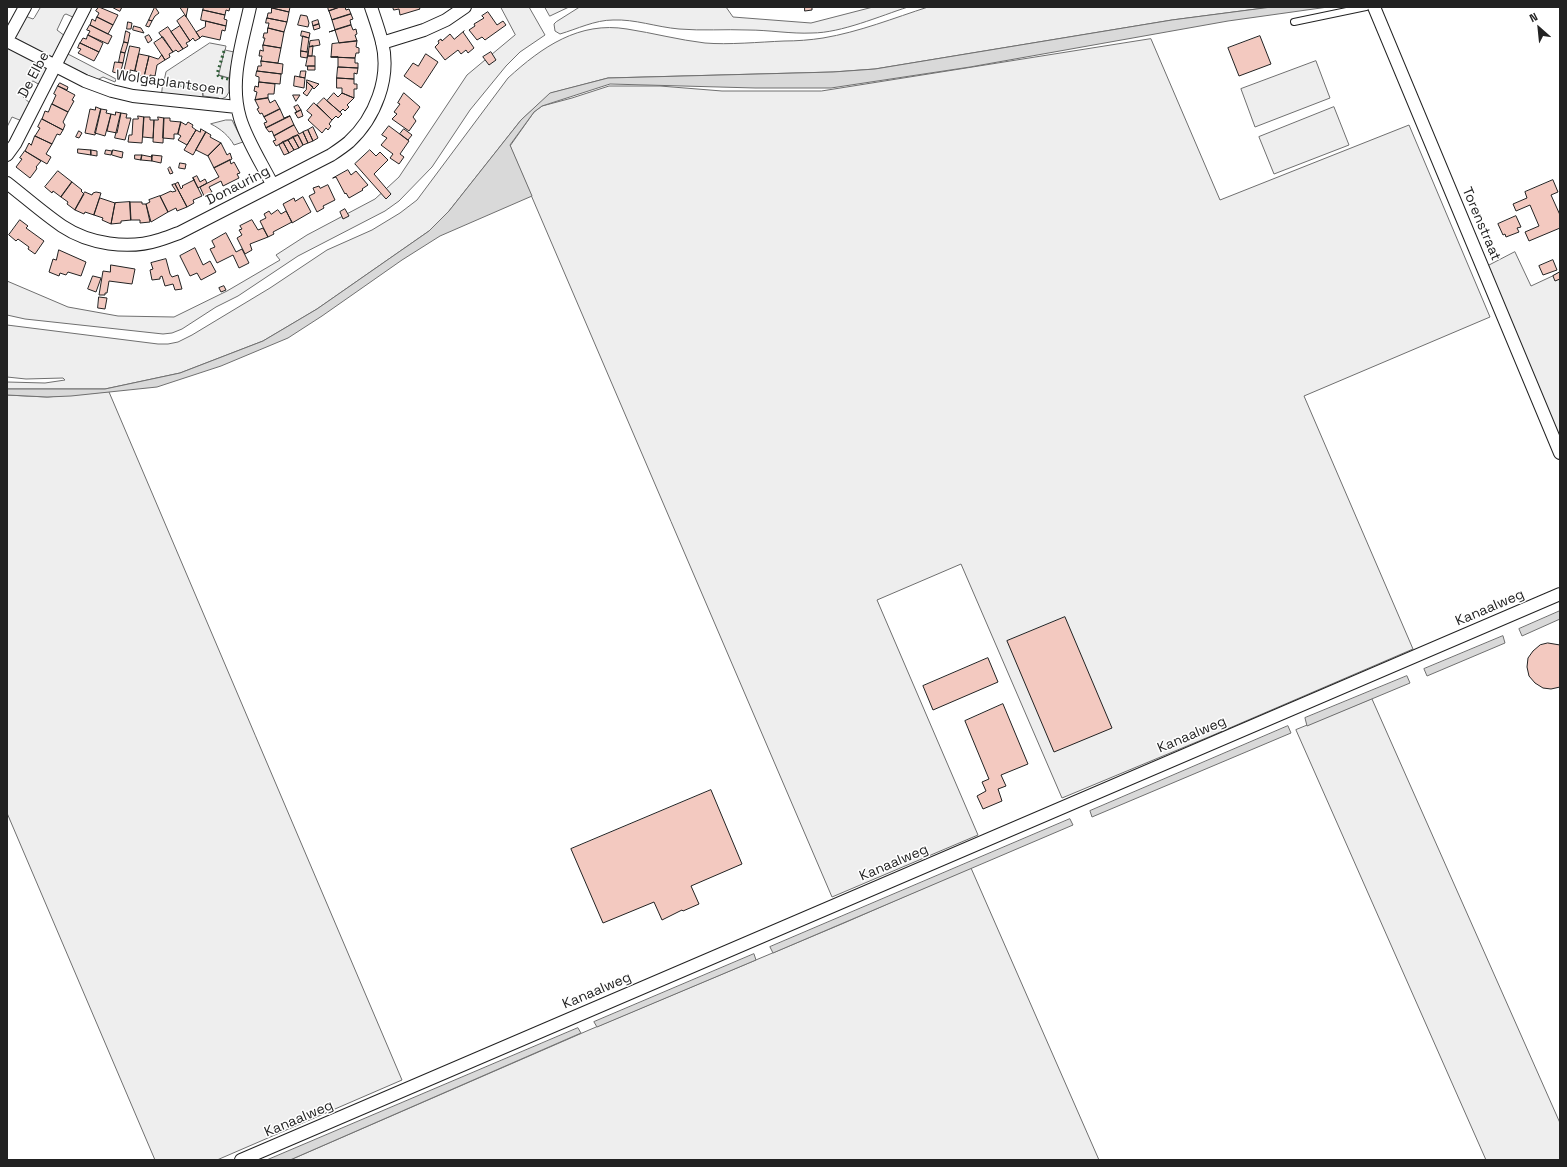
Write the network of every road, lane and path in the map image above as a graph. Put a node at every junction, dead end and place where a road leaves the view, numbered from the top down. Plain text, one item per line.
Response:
1 (25, 7) edge
2 (85, 7) edge
3 (250, 7) edge
4 (371, 7) edge
5 (465, 7) edge
6 (1366, 7) edge
7 (1374, 7) edge
8 (1294, 22) dead end
9 (7, 41) edge
10 (382, 43) junction
11 (56, 66) junction
12 (237, 107) junction
13 (7, 155) edge
14 (7, 183) edge
15 (272, 184) junction
16 (1560, 453) edge
17 (1560, 594) edge
18 (241, 1160) edge

1 - 9 street
2 - 11 street, De Elbe
3 - 12 street, Wolgaplantsoen
4 - 10 street, Donauring
5 - 10 street
6 - 8 lane
7 - 16 street, Torenstraat
9 - 11 street, Wolgaplantsoen
10 - 15 street, Donauring
11 - 12 street, Wolgaplantsoen
11 - 13 street, De Elbe
12 - 15 street, Wolgaplantsoen
14 - 15 street, Donauring
17 - 18 street, Kanaalweg

